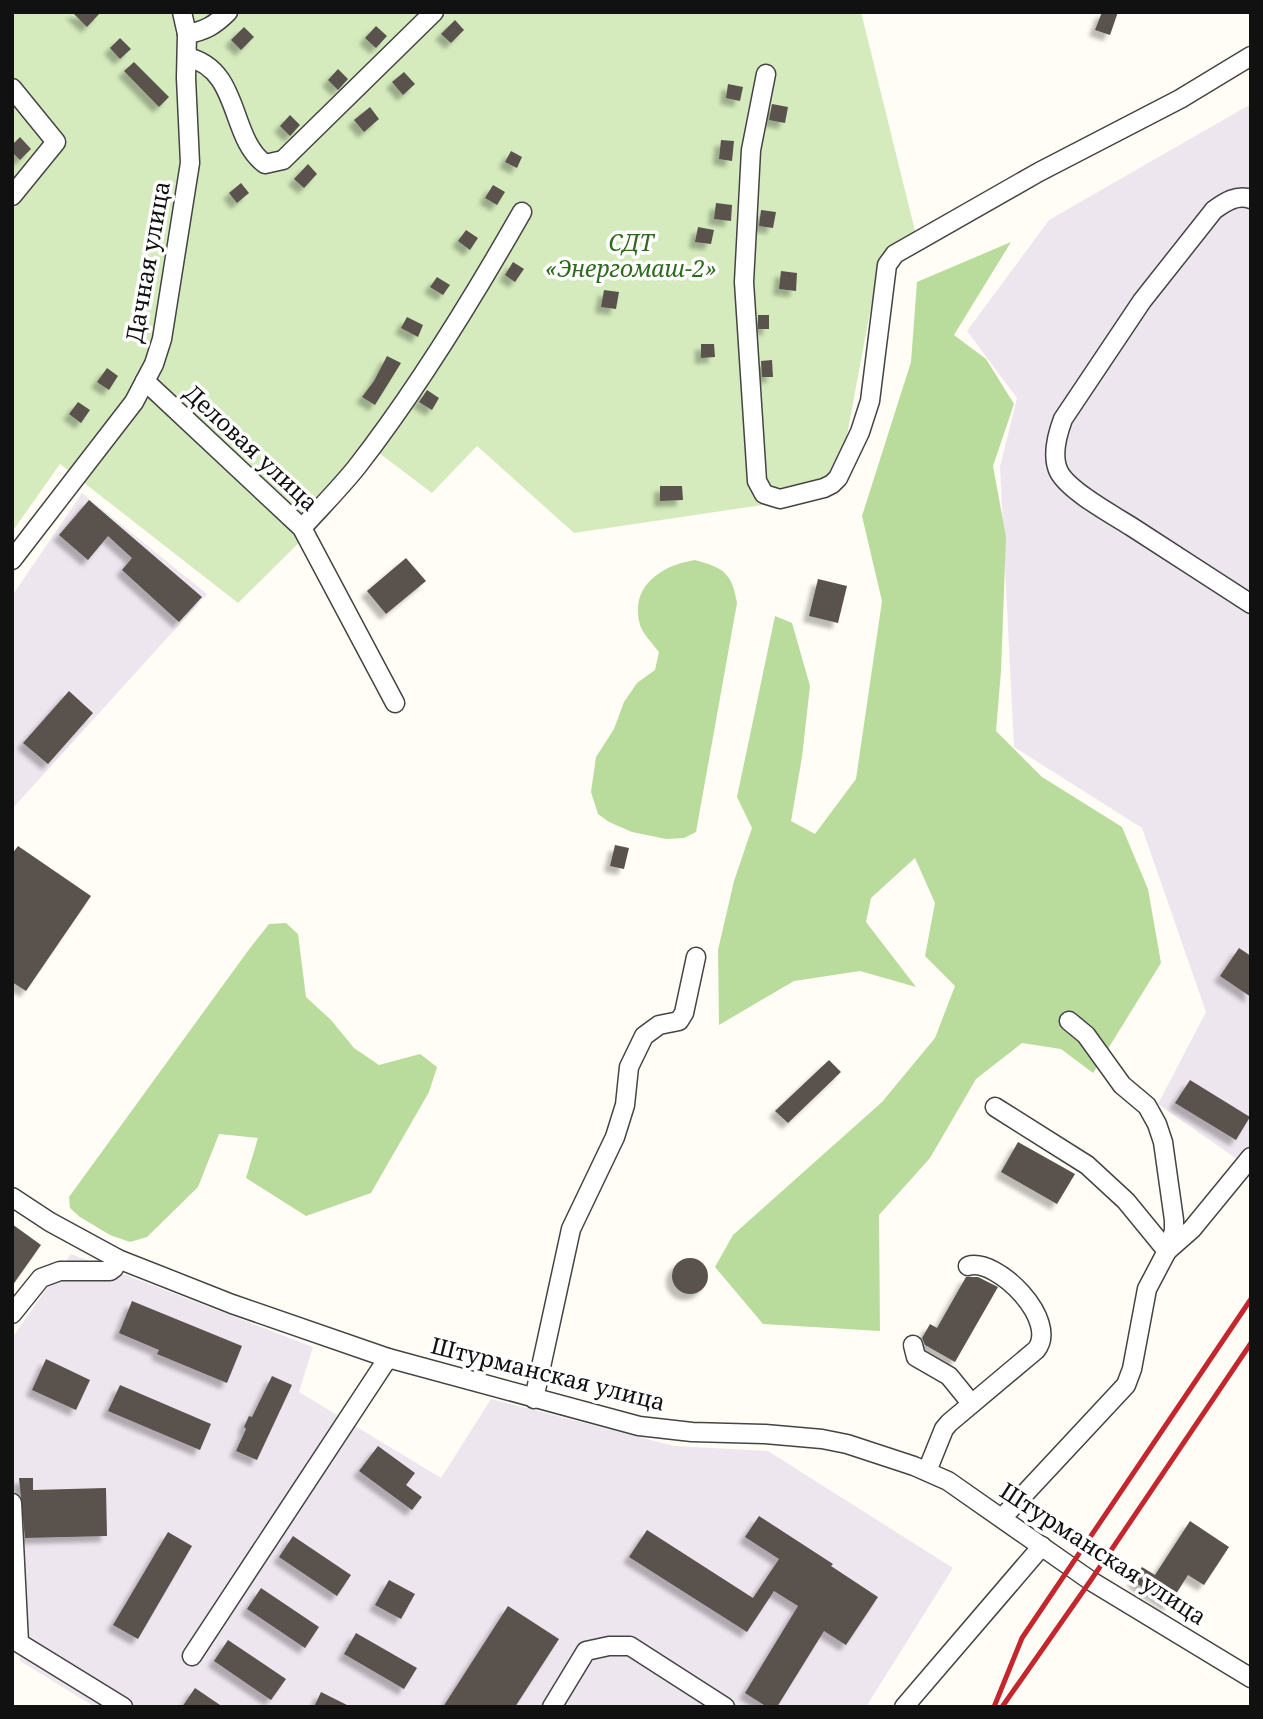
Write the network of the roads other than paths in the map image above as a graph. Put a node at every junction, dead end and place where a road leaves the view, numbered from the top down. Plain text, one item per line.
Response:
1 (182, 12) edge
2 (228, 12) edge
3 (434, 12) edge
4 (187, 34) junction
5 (1251, 56) edge
6 (187, 57) junction
7 (766, 74) dead end
8 (12, 88) edge
9 (12, 196) edge
10 (1251, 199) edge
11 (522, 212) dead end
12 (145, 382) junction
13 (302, 528) junction
14 (12, 560) edge
15 (1251, 604) edge
16 (394, 704) dead end
17 (695, 957) dead end
18 (1069, 1021) dead end
19 (995, 1107) dead end
20 (1251, 1157) edge
21 (12, 1197) edge
22 (1167, 1251) junction
23 (118, 1259) junction
24 (968, 1266) dead end
25 (12, 1314) edge
26 (913, 1345) dead end
27 (388, 1359) junction
28 (534, 1398) junction
29 (971, 1403) junction
30 (927, 1471) junction
31 (12, 1503) edge
32 (1002, 1518) junction
33 (1042, 1546) junction
34 (192, 1656) dead end
35 (1251, 1678) edge
36 (123, 1707) edge
37 (552, 1707) edge
38 (725, 1707) edge
39 (904, 1707) edge

1 - 4 street, Дачная улица
2 - 4 street
3 - 6 street
4 - 6 street, Дачная улица
5 - 7 street
6 - 12 street, Дачная улица
8 - 9 street
10 - 15 street
11 - 13 street
12 - 13 street, Деловая улица
12 - 14 street, Дачная улица
13 - 16 street, Деловая улица
17 - 28 street
18 - 22 street
19 - 22 street
20 - 22 street
21 - 23 street, Штурманская улица
22 - 32 street
23 - 25 street
23 - 27 street, Штурманская улица
24 - 29 street
26 - 29 street
27 - 28 street, Штурманская улица
27 - 34 street
28 - 30 street, Штурманская улица
29 - 30 street
30 - 32 street, Штурманская улица
31 - 36 street
32 - 33 street, Штурманская улица
33 - 35 street, Штурманская улица
33 - 39 street
37 - 38 street

